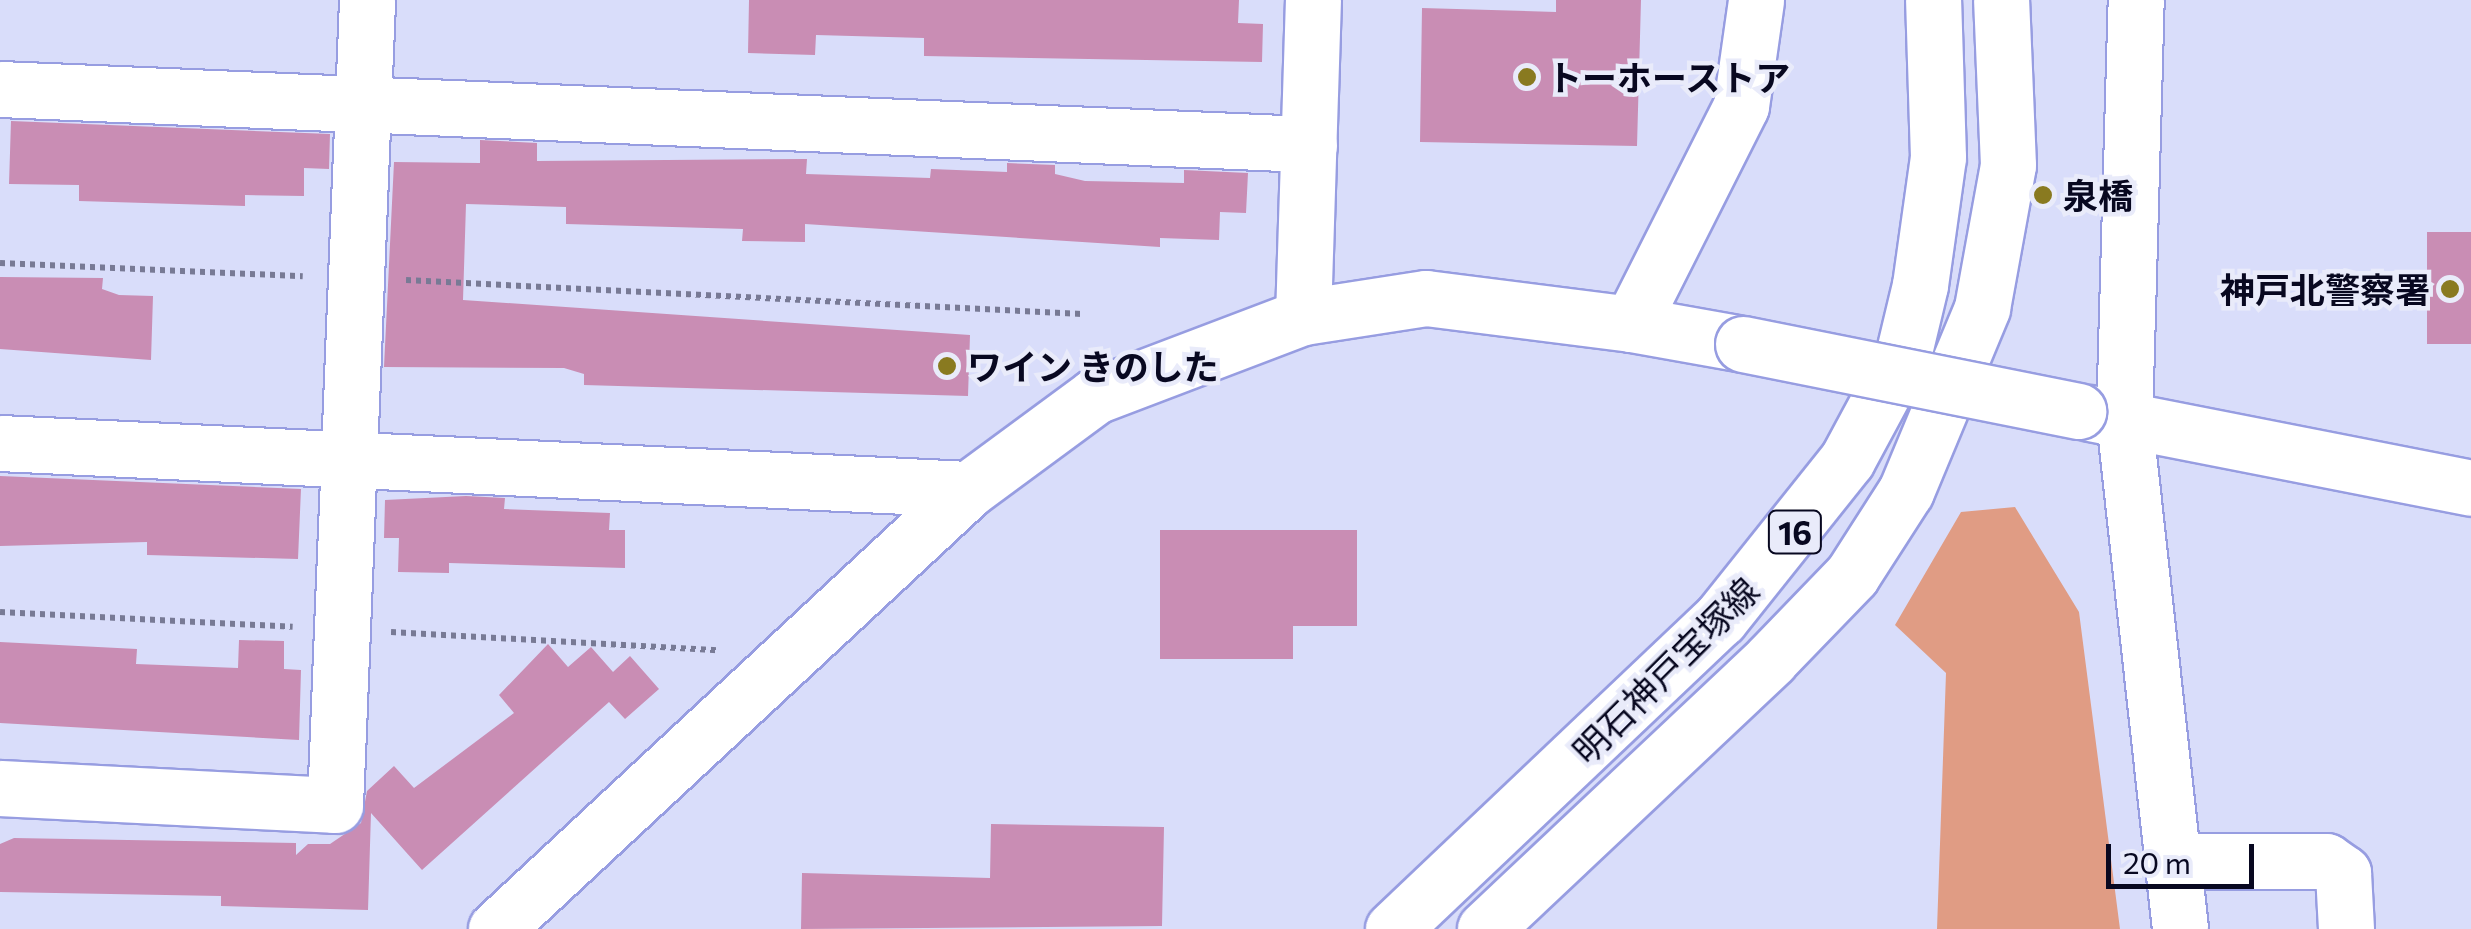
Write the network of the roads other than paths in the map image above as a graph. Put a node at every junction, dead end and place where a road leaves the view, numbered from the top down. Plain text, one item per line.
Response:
1 (367, 0) edge
2 (1313, 0) edge
3 (1756, 0) edge
4 (1934, 0) edge
5 (2001, 0) edge
6 (2136, 0) edge
7 (0, 89) edge
8 (362, 104) junction
9 (1308, 144) junction
10 (1302, 317) junction
11 (1631, 324) junction
12 (2101, 415) junction
13 (0, 443) edge
14 (348, 460) junction
15 (2471, 488) edge
16 (969, 489) junction
17 (0, 788) edge
18 (2173, 862) junction
19 (496, 929) edge
20 (1393, 929) edge
21 (1485, 929) edge
22 (2180, 929) edge
23 (2346, 929) edge

1 - 8 street
2 - 9 street
3 - 11 street
4 - 20 street, 明石神戸宝塚線 / 16
5 - 21 street, 明石神戸宝塚線 / 16
6 - 12 street
7 - 8 street
8 - 9 street
8 - 14 street
9 - 10 street
10 - 11 street
10 - 16 street
11 - 12 street, bridge
12 - 15 street
12 - 18 street
13 - 14 street
14 - 16 street
14 - 17 street
16 - 19 street
18 - 22 street
18 - 23 street

